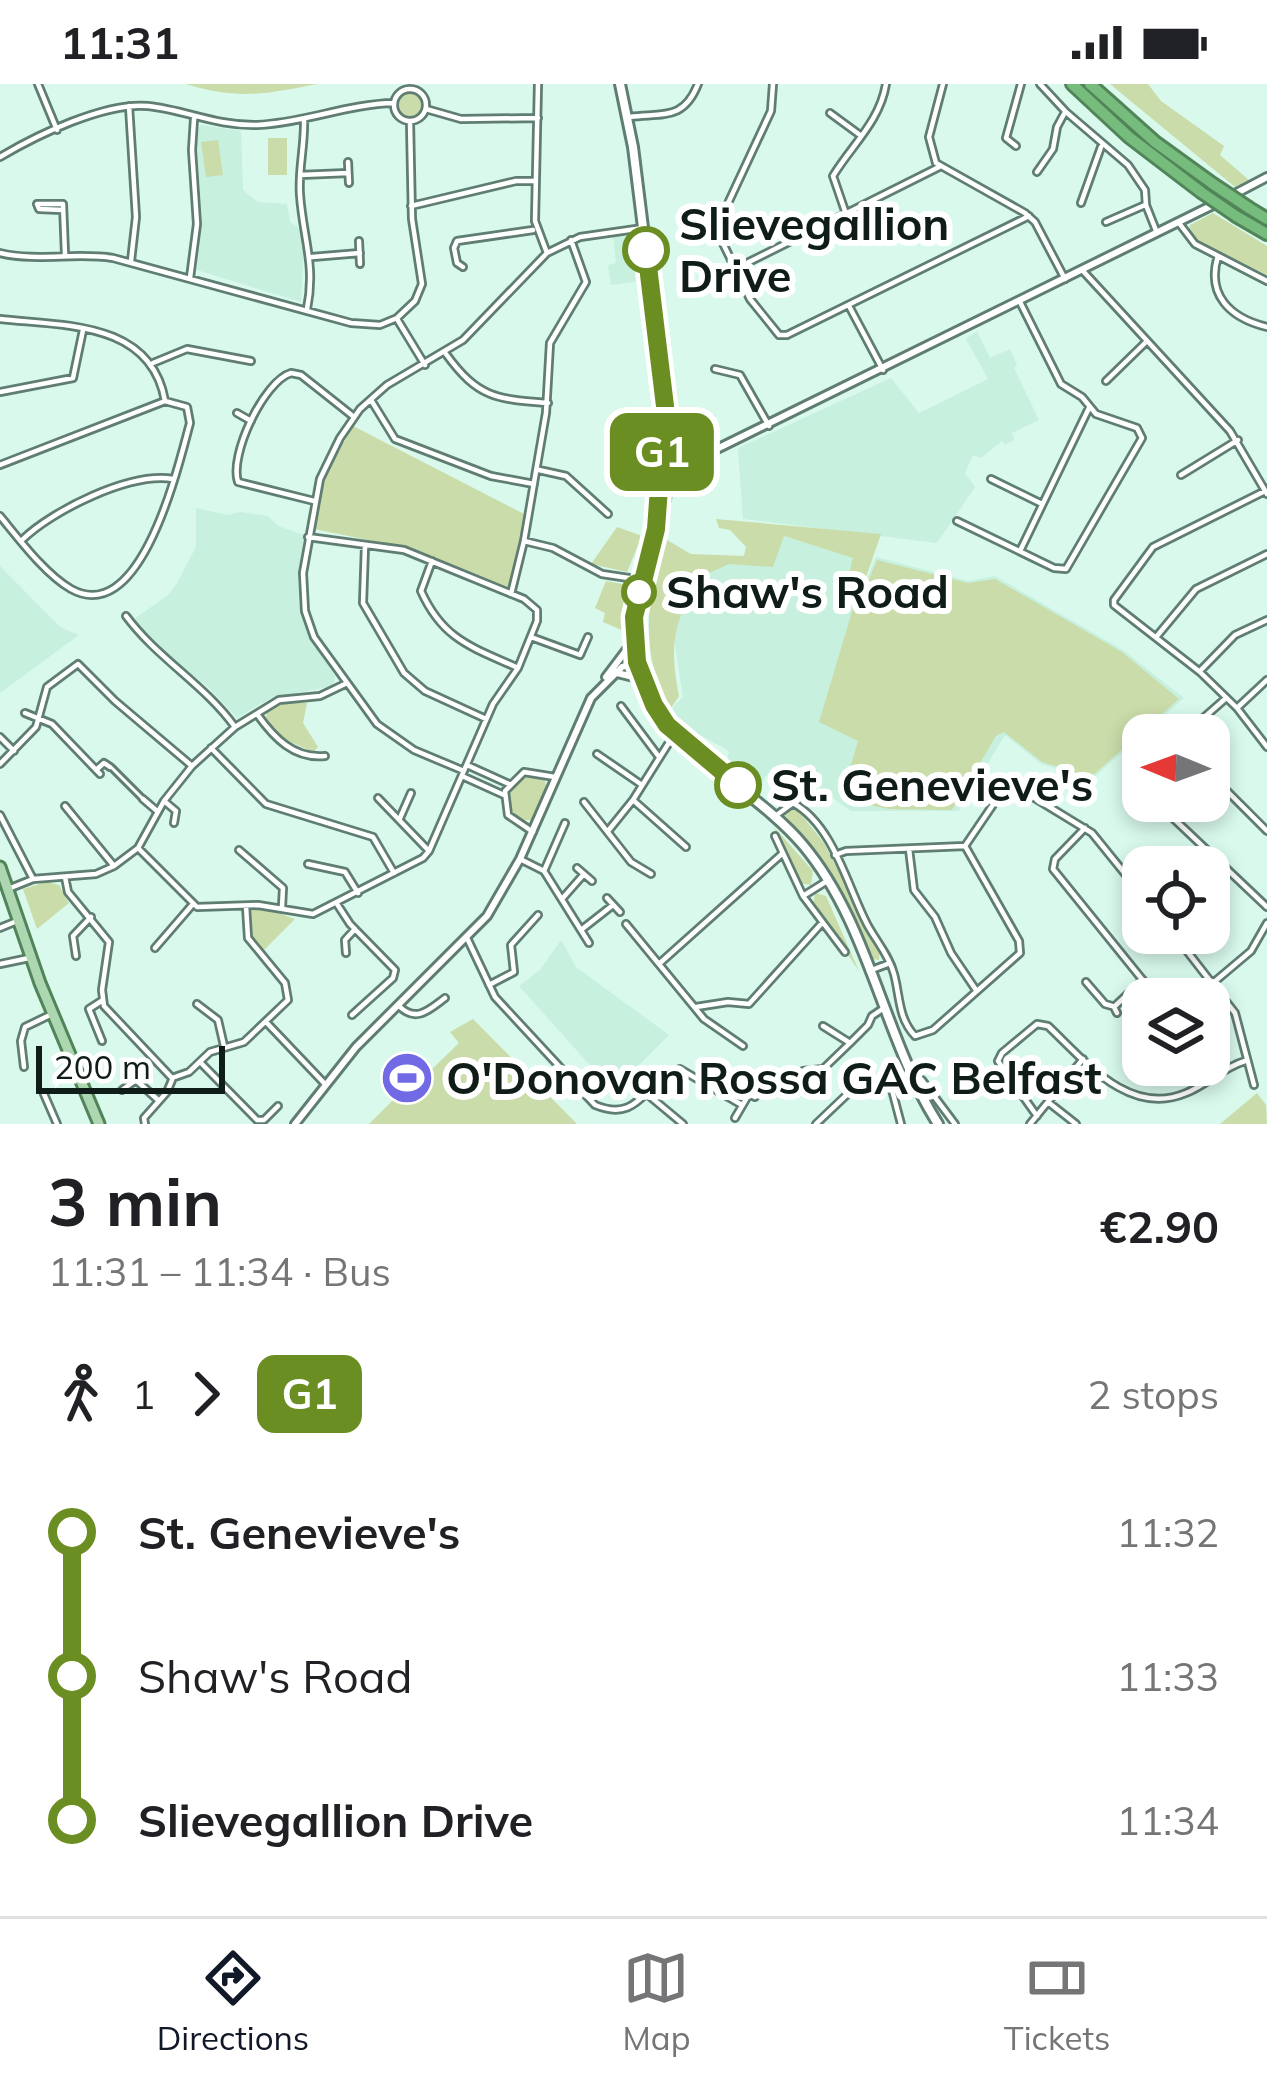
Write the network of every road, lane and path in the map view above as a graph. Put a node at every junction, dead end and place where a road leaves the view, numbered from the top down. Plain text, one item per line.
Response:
1 (38, 84) edge
2 (538, 84) edge
3 (620, 84) edge
4 (698, 84) edge
5 (773, 84) edge
6 (886, 84) edge
7 (943, 84) edge
8 (1022, 84) edge
9 (1040, 84) edge
10 (1072, 84) edge
11 (1090, 84) edge
12 (413, 87) edge
13 (394, 103) junction
14 (129, 106) junction
15 (426, 109) junction
16 (1066, 112) junction
17 (830, 113) dead end
18 (628, 117) junction
19 (194, 118) junction
20 (538, 118) junction
21 (304, 119) junction
22 (410, 122) junction
23 (57, 130) junction
24 (862, 136) junction
25 (1102, 145) junction
26 (1016, 146) dead end
27 (1, 155) edge
28 (348, 162) dead end
29 (940, 166) junction
30 (1037, 172) dead end
31 (348, 173) junction
32 (299, 175) junction
33 (1267, 177) edge
34 (536, 181) junction
35 (349, 183) dead end
36 (1081, 203) dead end
37 (1146, 205) junction
38 (411, 206) junction
39 (62, 210) dead end
40 (846, 214) junction
41 (1029, 216) junction
42 (1267, 219) edge
43 (1106, 222) dead end
44 (1179, 223) junction
45 (644, 228) junction
46 (536, 230) junction
47 (1157, 233) junction
48 (1267, 234) edge
49 (571, 240) junction
50 (359, 241) dead end
51 (0, 253) edge
52 (360, 253) junction
53 (547, 253) junction
54 (65, 255) junction
55 (1218, 256) junction
56 (312, 257) junction
57 (130, 262) junction
58 (361, 264) dead end
59 (463, 267) dead end
60 (735, 268) junction
61 (1082, 271) junction
62 (190, 278) junction
63 (1065, 279) junction
64 (1267, 280) edge
65 (1020, 302) junction
66 (848, 305) junction
67 (307, 311) junction
68 (0, 319) edge
69 (397, 319) junction
70 (1267, 327) edge
71 (83, 330) junction
72 (1147, 341) junction
73 (445, 353) junction
74 (251, 362) dead end
75 (152, 363) junction
76 (425, 365) junction
77 (716, 369) dead end
78 (883, 370) junction
79 (1106, 381) dead end
80 (0, 392) edge
81 (370, 399) junction
82 (165, 400) junction
83 (548, 403) junction
84 (665, 406) junction
85 (1089, 408) junction
86 (237, 413) dead end
87 (354, 417) junction
88 (251, 421) junction
89 (769, 425) junction
90 (670, 439) junction
91 (1238, 440) junction
92 (699, 461) junction
93 (0, 465) edge
94 (536, 470) junction
95 (666, 472) junction
96 (1181, 475) dead end
97 (173, 479) junction
98 (992, 479) dead end
99 (534, 484) junction
100 (1266, 493) edge
101 (314, 501) junction
102 (1042, 503) junction
103 (608, 514) dead end
104 (0, 516) edge
105 (957, 521) dead end
106 (308, 536) junction
107 (22, 540) junction
108 (524, 541) junction
109 (365, 543) junction
110 (1020, 551) junction
111 (1267, 554) edge
112 (432, 561) junction
113 (642, 580) junction
114 (511, 593) junction
115 (126, 616) dead end
116 (1267, 620) edge
117 (1157, 636) junction
118 (531, 637) junction
119 (588, 637) dead end
120 (634, 640) junction
121 (637, 662) junction
122 (518, 668) junction
123 (1200, 672) junction
124 (616, 673) junction
125 (642, 680) junction
126 (1267, 680) edge
127 (345, 684) junction
128 (601, 684) junction
129 (1227, 698) junction
130 (620, 706) dead end
131 (1237, 708) junction
132 (25, 713) dead end
133 (257, 714) junction
134 (1208, 714) edge
135 (486, 719) junction
136 (38, 721) junction
137 (235, 727) junction
138 (675, 734) junction
139 (0, 737) edge
140 (1267, 747) edge
141 (211, 748) junction
142 (14, 751) junction
143 (597, 754) dead end
144 (325, 757) dead end
145 (658, 757) junction
146 (89, 763) junction
147 (0, 764) edge
148 (192, 766) junction
149 (110, 767) joint
150 (464, 770) junction
151 (81, 771) dead end
152 (556, 777) junction
153 (509, 784) junction
154 (642, 785) junction
155 (411, 793) dead end
156 (1230, 794) edge
157 (504, 795) junction
158 (378, 798) dead end
159 (142, 800) joint
160 (633, 800) junction
161 (164, 801) junction
162 (584, 802) dead end
163 (65, 806) dead end
164 (158, 811) junction
165 (0, 815) edge
166 (774, 817) junction
167 (400, 818) junction
168 (1177, 822) edge
169 (174, 823) dead end
170 (566, 823) dead end
171 (1085, 828) junction
172 (608, 831) junction
173 (1267, 831) edge
174 (532, 832) junction
175 (561, 832) junction
176 (775, 836) dead end
177 (574, 837) dead end
178 (965, 846) junction
179 (686, 847) dead end
180 (138, 848) junction
181 (239, 850) dead end
182 (429, 850) junction
183 (909, 850) junction
184 (783, 853) junction
185 (835, 855) junction
186 (520, 859) junction
187 (308, 864) dead end
188 (113, 866) junction
189 (0, 867) edge
190 (544, 871) junction
191 (1122, 871) edge
192 (394, 873) junction
193 (651, 874) dead end
194 (65, 877) junction
195 (33, 879) junction
196 (592, 881) dead end
197 (827, 881) junction
198 (8, 889) junction
199 (358, 893) junction
200 (802, 896) junction
201 (607, 898) dead end
202 (562, 899) junction
203 (193, 904) junction
204 (337, 904) junction
205 (613, 905) junction
206 (246, 906) junction
207 (1267, 908) edge
208 (282, 909) junction
209 (620, 912) dead end
210 (91, 917) junction
211 (18, 921) junction
212 (821, 923) junction
213 (1267, 923) edge
214 (626, 924) dead end
215 (0, 928) edge
216 (355, 929) junction
217 (544, 929) dead end
218 (581, 930) junction
219 (467, 938) junction
220 (589, 943) dead end
221 (155, 948) dead end
222 (844, 952) dead end
223 (346, 953) dead end
224 (1190, 954) edge
225 (76, 956) dead end
226 (31, 957) junction
227 (660, 963) junction
228 (890, 963) junction
229 (0, 964) edge
230 (869, 971) junction
231 (1141, 978) edge
232 (1209, 978) edge
233 (1219, 978) edge
234 (1086, 982) dead end
235 (488, 986) junction
236 (976, 990) junction
237 (445, 998) dead end
238 (103, 1000) junction
239 (1122, 1003) edge
240 (197, 1004) dead end
241 (399, 1005) junction
242 (1230, 1006) edge
243 (696, 1007) junction
244 (884, 1009) junction
245 (52, 1014) junction
246 (352, 1015) dead end
247 (266, 1021) junction
248 (104, 1022) dead end
249 (95, 1025) junction
250 (823, 1026) dead end
251 (102, 1042) dead end
252 (850, 1043) junction
253 (743, 1046) dead end
254 (224, 1048) junction
255 (1083, 1059) junction
256 (200, 1061) junction
257 (1245, 1061) junction
258 (24, 1066) dead end
259 (1230, 1067) edge
260 (803, 1071) dead end
261 (172, 1078) junction
262 (922, 1080) dead end
263 (324, 1083) junction
264 (1254, 1085) dead end
265 (1196, 1086) edge
266 (122, 1090) dead end
267 (44, 1094) dead end
268 (647, 1094) junction
269 (755, 1097) dead end
270 (158, 1100) junction
271 (1048, 1102) junction
272 (742, 1105) junction
273 (1036, 1116) junction
274 (735, 1118) dead end
275 (283, 1122) edge
276 (96, 1123) edge
277 (57, 1124) edge
278 (145, 1124) edge
279 (295, 1124) edge
280 (683, 1124) edge
281 (816, 1124) edge
282 (901, 1124) edge
283 (938, 1124) edge
284 (955, 1124) edge
285 (1030, 1124) edge
286 (1076, 1124) edge

1 - 23 street
2 - 20 street
3 - 18 main road
4 - 18 street
5 - 60 street
6 - 24 street
7 - 29 street
8 - 26 street
9 - 16 street
10 - 48 highway, bridge
11 - 42 highway, bridge
12 - 13 street
12 - 15 street
13 - 21 street
13 - 22 street
14 - 19 street
14 - 23 street
14 - 57 street
15 - 20 street
15 - 22 street
16 - 25 street
16 - 30 street
17 - 24 street
18 - 45 main road
19 - 21 street
19 - 62 street
20 - 34 street
21 - 32 street
22 - 38 street
23 - 27 street
24 - 40 street
25 - 36 street
25 - 37 street
28 - 31 street
29 - 40 street
29 - 41 street
31 - 32 street
31 - 35 street
32 - 56 street
33 - 44 street
34 - 38 street
34 - 46 street
37 - 43 street
37 - 47 street
38 - 69 street
39 - 54 street
40 - 60 street
41 - 63 street
41 - 66 street
44 - 47 street
44 - 55 street
45 - 49 street
45 - 84 main road
46 - 53 street
46 - 59 street
47 - 61 street
49 - 53 street
49 - 83 street
50 - 52 street
51 - 54 street
52 - 56 street
52 - 58 street
53 - 73 street
54 - 57 street
55 - 64 street
55 - 70 street
56 - 67 street
57 - 62 street
60 - 66 street
61 - 63 street
61 - 72 street
62 - 67 street
63 - 65 street
65 - 78 street
65 - 85 street
66 - 78 street
67 - 69 street
68 - 71 street
69 - 76 street
71 - 75 street
71 - 80 street
72 - 79 street
72 - 91 street
73 - 76 street
73 - 83 street
74 - 75 street
75 - 82 street
76 - 81 street
77 - 89 street
78 - 89 street
81 - 87 street
81 - 99 street
82 - 93 street
82 - 97 street
83 - 94 street
84 - 90 main road
84 - 95 main road
85 - 102 street
85 - 110 street
86 - 88 street
87 - 88 street
87 - 101 street
88 - 101 street
89 - 92 street
90 - 92 street
90 - 95 main road
91 - 96 street
91 - 100 street
92 - 95 street
94 - 99 street
94 - 103 street
95 - 113 main road
97 - 107 street
97 - 107 street
98 - 102 street
99 - 108 street
100 - 117 street
101 - 106 street
102 - 110 street
104 - 107 street
105 - 110 street
106 - 109 street
106 - 127 street
108 - 113 street
108 - 114 street
109 - 112 street
109 - 135 street
111 - 117 street
112 - 114 street
112 - 122 street
113 - 120 main road
114 - 118 street
115 - 137 street
116 - 123 street
117 - 123 street
118 - 119 street
118 - 122 street
120 - 121 main road
120 - 128 street
121 - 124 street
121 - 125 main road
122 - 135 street
123 - 129 street
124 - 125 street
124 - 128 street
125 - 138 main road
126 - 131 street
127 - 133 street
127 - 150 street
128 - 152 street
129 - 131 street
129 - 134 street
130 - 145 street
131 - 140 street
132 - 136 street
133 - 137 street
133 - 144 street
135 - 150 street
136 - 142 street
136 - 146 street
136 - 148 street
137 - 141 street
138 - 145 street
138 - 166 main road
139 - 142 street
141 - 148 street
141 - 192 street
142 - 147 street
143 - 154 street
145 - 154 street
146 - 149 street
146 - 151 street
148 - 161 street
149 - 159 street
150 - 153 street
150 - 157 street
150 - 182 street
152 - 153 street
152 - 174 street
153 - 157 street
154 - 160 street
155 - 167 street
156 - 173 street
157 - 174 street
158 - 167 street
159 - 164 street
160 - 172 street
160 - 179 street
161 - 164 street
161 - 169 street
162 - 172 street
163 - 188 street
164 - 180 street
165 - 195 street
166 - 185 street
166 - 197 main road
167 - 182 street
168 - 207 street
170 - 175 street
171 - 178 street
171 - 191 street
171 - 231 street
172 - 193 street
174 - 186 street
175 - 177 street
175 - 190 street
176 - 184 street
178 - 183 street
178 - 236 street
180 - 188 street
180 - 203 street
181 - 208 street
182 - 192 street
183 - 185 street
183 - 236 street
184 - 200 street
184 - 227 street
185 - 228 street
186 - 190 street
186 - 219 street
187 - 199 street
188 - 194 street
189 - 198 main road
190 - 202 street
192 - 199 street
194 - 195 street
194 - 210 street
195 - 198 street
196 - 202 street
197 - 200 street
197 - 230 main road
198 - 211 main road
199 - 204 street
200 - 212 street
201 - 205 street
202 - 218 street
203 - 206 street
203 - 221 street
204 - 208 street
204 - 216 street
205 - 209 street
205 - 218 street
206 - 208 street
206 - 247 street
210 - 225 street
210 - 238 street
211 - 215 street
211 - 226 main road
212 - 222 street
212 - 243 street
213 - 233 street
214 - 227 street
216 - 223 street
216 - 246 street
217 - 235 street
218 - 220 street
219 - 235 street
219 - 241 street
224 - 232 street
226 - 229 street
226 - 245 main road
227 - 243 street
228 - 230 street
228 - 236 street
230 - 244 main road
234 - 239 street
235 - 268 street
237 - 241 street
238 - 249 street
238 - 261 street
240 - 254 street
241 - 263 street
242 - 257 street
243 - 253 street
244 - 252 street
244 - 283 main road
245 - 258 street
245 - 276 main road
247 - 254 street
247 - 263 street
248 - 249 street
249 - 251 street
250 - 252 street
252 - 260 street
254 - 256 street
255 - 265 street
255 - 271 street
255 - 273 street
256 - 261 street
256 - 275 street
257 - 259 street
257 - 264 street
261 - 270 street
262 - 284 street
263 - 279 street
266 - 270 street
267 - 277 street
268 - 272 street
268 - 280 street
269 - 272 street
270 - 278 street
271 - 273 street
271 - 286 street
272 - 274 street
273 - 285 street
281 - 282 street

